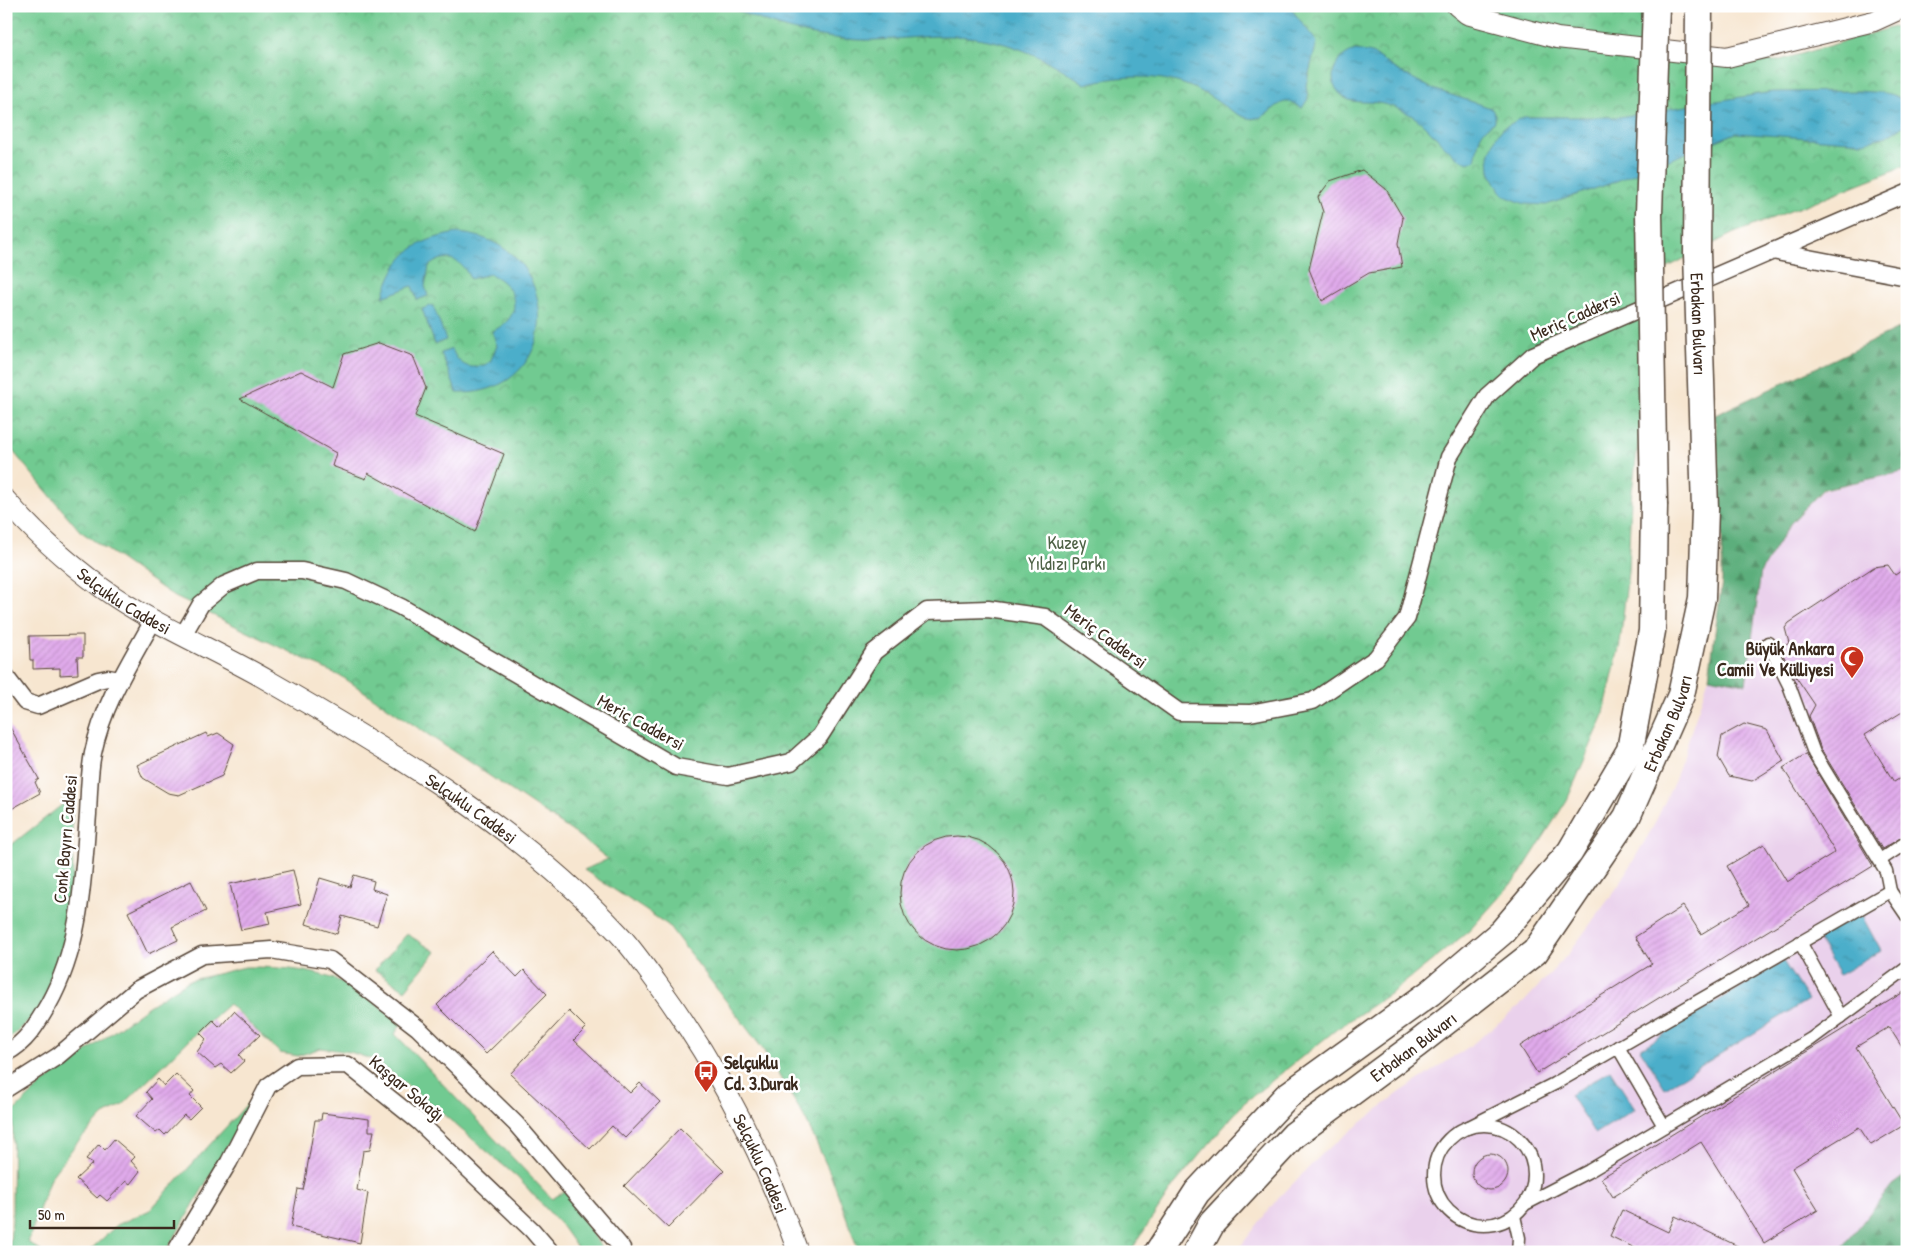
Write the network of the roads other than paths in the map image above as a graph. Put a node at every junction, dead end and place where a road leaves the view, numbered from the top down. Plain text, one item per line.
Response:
1 (1457, 6) edge
2 (1656, 6) edge
3 (1699, 6) edge
4 (1907, 6) edge
5 (1907, 193) edge
6 (1772, 251) junction
7 (1907, 277) edge
8 (6, 500) edge
9 (154, 619) junction
10 (183, 635) junction
11 (1768, 643) dead end
12 (6, 678) edge
13 (120, 680) junction
14 (1907, 842) edge
15 (1880, 860) junction
16 (1890, 891) junction
17 (1907, 916) edge
18 (1800, 942) junction
19 (1907, 968) edge
20 (1841, 1017) junction
21 (1618, 1047) junction
22 (6, 1053) edge
23 (6, 1089) edge
24 (1664, 1126) junction
25 (1467, 1128) junction
26 (1527, 1203) junction
27 (1514, 1216) junction
28 (622, 1248) dead end
29 (175, 1252) edge
30 (550, 1252) edge
31 (798, 1252) edge
32 (1158, 1252) edge
33 (1196, 1252) edge
34 (1518, 1252) edge

1 - 4 street
2 - 32 highway, Erbakan Bulvarı, bridge
3 - 33 highway, Erbakan Bulvarı, bridge
5 - 6 street, Meriç Caddersi
6 - 7 street
6 - 10 street, Meriç Caddersi
8 - 9 street, Selçuklu Caddesi
9 - 10 street, Selçuklu Caddesi
9 - 13 street, Conk Bayırı Caddesi
10 - 31 street, Selçuklu Caddesi
11 - 15 street
12 - 13 street
13 - 22 street, Conk Bayırı Caddesi
14 - 15 street
15 - 16 street
16 - 17 street
16 - 18 street
18 - 20 street
18 - 21 street
19 - 20 street
20 - 24 street
21 - 24 street
21 - 25 street
23 - 28 street
24 - 26 street
25 - 26 street
25 - 27 street
26 - 27 street
27 - 34 street
29 - 30 street, Kaşgar Sokağı

